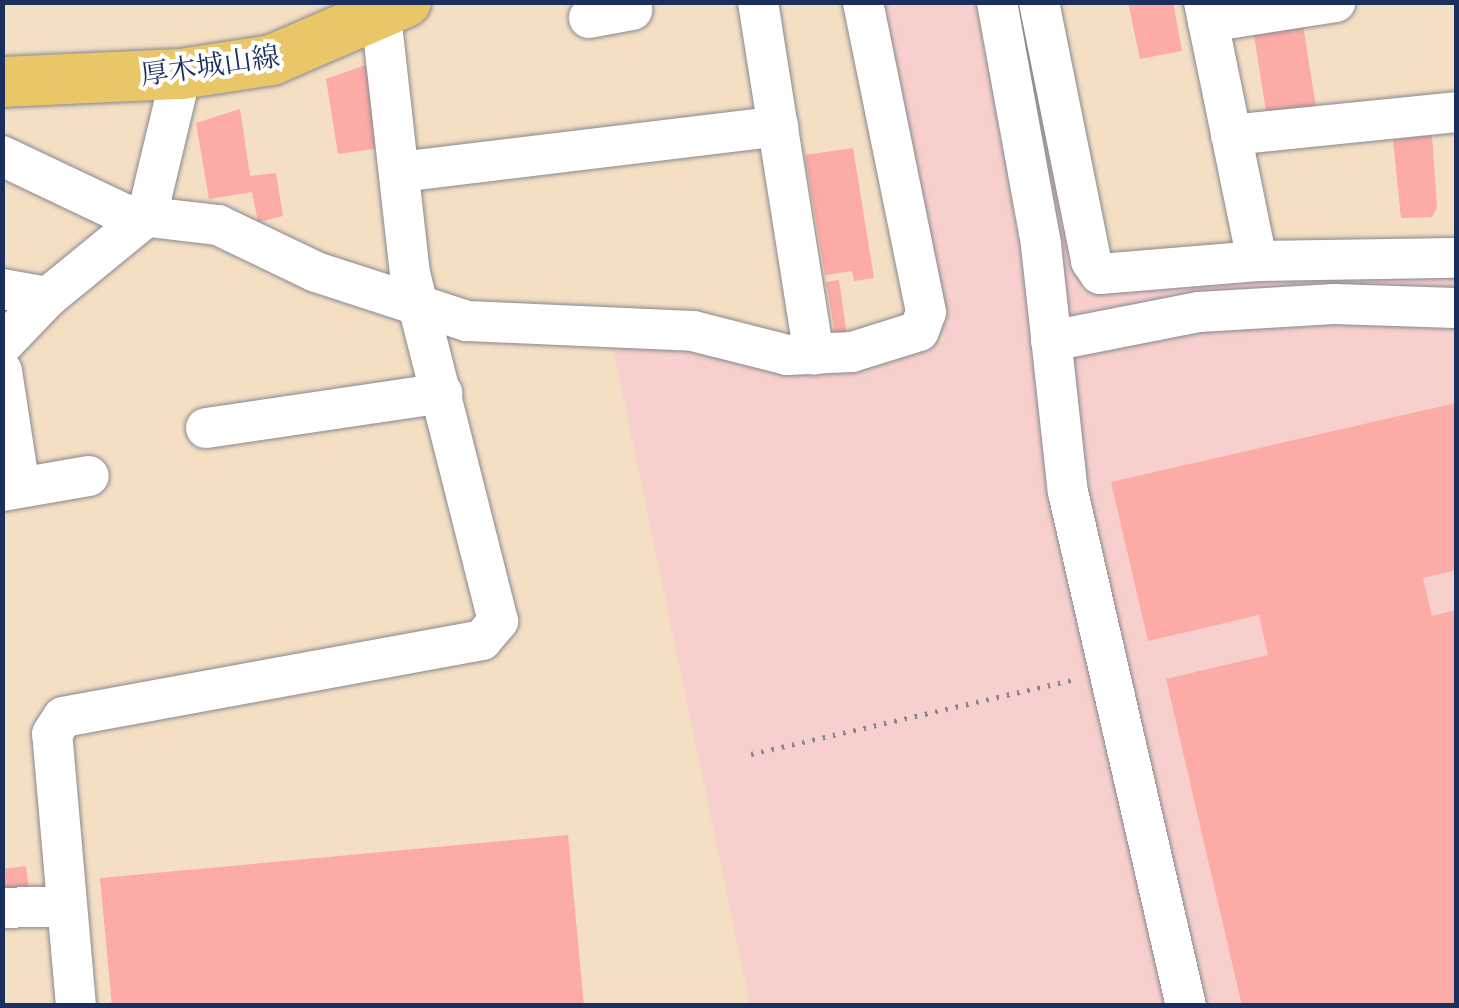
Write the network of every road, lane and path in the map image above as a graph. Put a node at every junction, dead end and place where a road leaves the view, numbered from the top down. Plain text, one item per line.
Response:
1 (758, 2) edge
2 (864, 2) edge
3 (996, 2) edge
4 (1039, 2) edge
5 (1335, 2) edge
6 (396, 7) edge
7 (1206, 12) edge
8 (633, 15) edge
9 (589, 18) dead end
10 (181, 74) junction
11 (2, 82) edge
12 (1456, 112) edge
13 (778, 126) junction
14 (1231, 135) junction
15 (2, 156) edge
16 (400, 172) junction
17 (147, 216) junction
18 (1456, 258) edge
19 (1257, 261) junction
20 (2, 289) edge
21 (48, 297) junction
22 (422, 305) junction
23 (1456, 308) edge
24 (1051, 341) junction
25 (2, 346) edge
26 (814, 355) junction
27 (2, 371) edge
28 (442, 393) junction
29 (206, 428) dead end
30 (90, 476) dead end
31 (11, 490) edge
32 (1093, 675) dead end
33 (751, 754) dead end
34 (67, 906) junction
35 (2, 908) edge
36 (76, 1006) edge
37 (1186, 1006) edge

1 - 13 street
2 - 26 street
3 - 24 street
4 - 19 street
5 - 7 street
6 - 10 main road, 厚木城山線
6 - 16 street
7 - 14 street
8 - 9 street
10 - 11 main road, 厚木城山線
10 - 17 street
12 - 14 street
13 - 16 street
13 - 26 street
14 - 19 street
15 - 17 street
16 - 22 street
17 - 21 street
17 - 22 street
18 - 19 street
20 - 21 street
21 - 25 street
22 - 26 street
22 - 28 street
23 - 24 street
24 - 37 street
27 - 31 street
28 - 29 street
28 - 34 street
30 - 31 street
32 - 33 path
34 - 35 street
34 - 36 street

